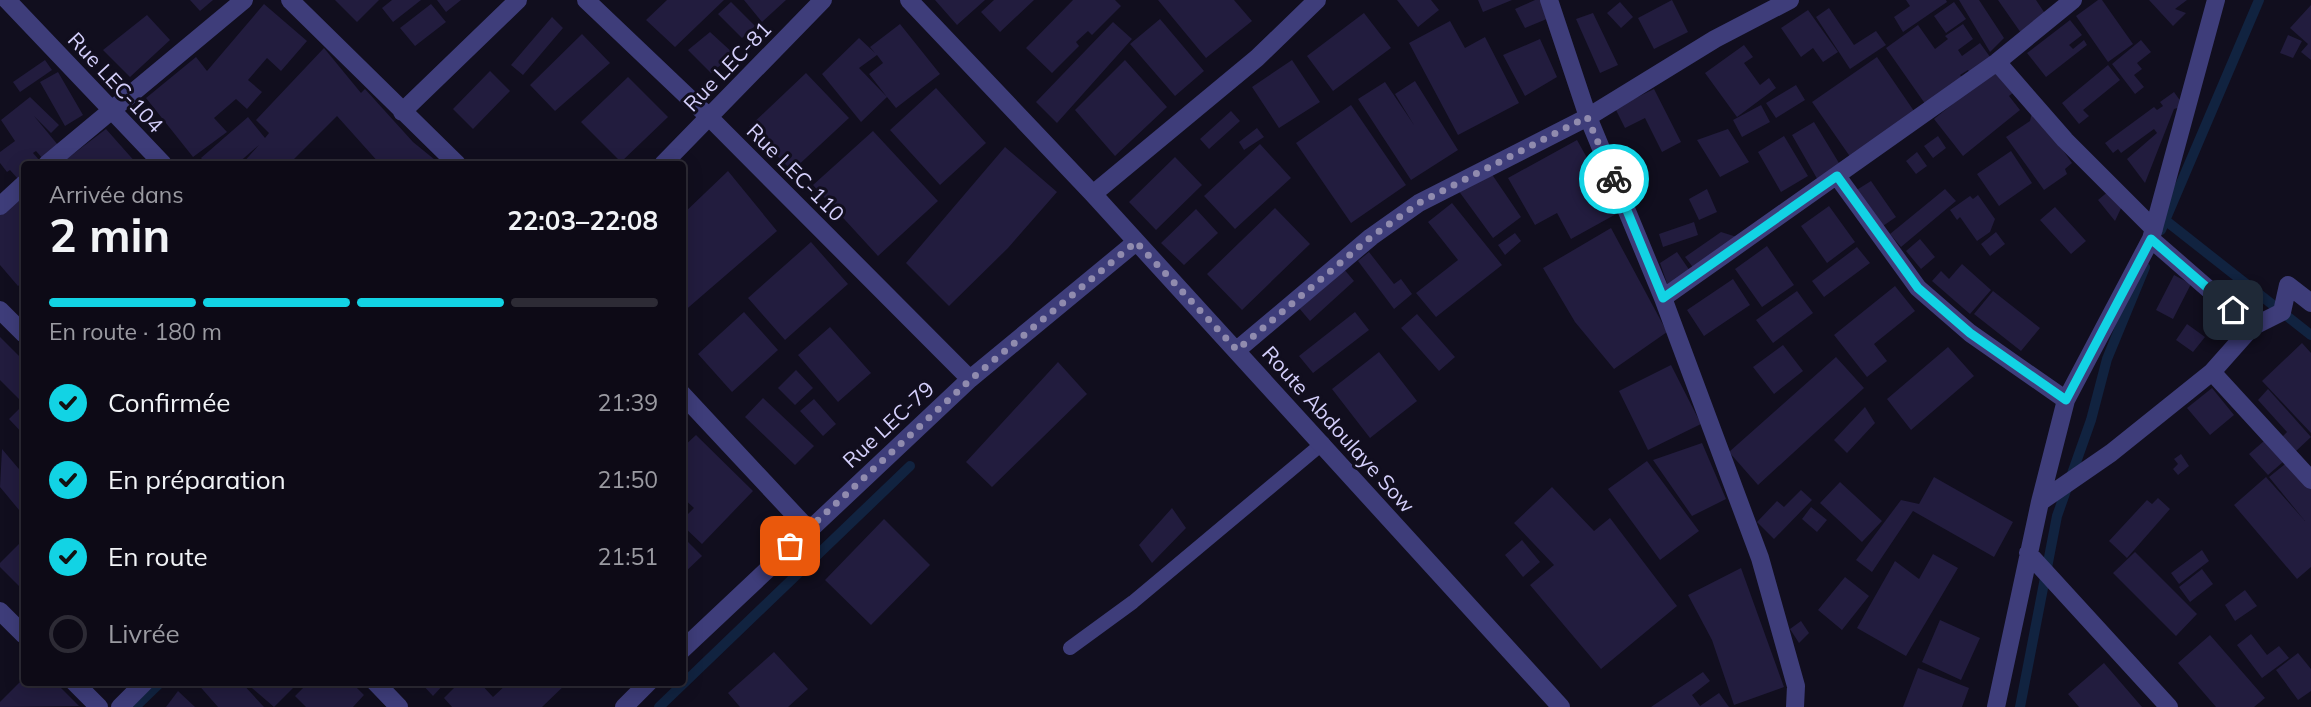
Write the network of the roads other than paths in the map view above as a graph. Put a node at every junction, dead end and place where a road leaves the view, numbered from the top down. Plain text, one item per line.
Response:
1 (7, 0) edge
2 (244, 0) edge
3 (290, 0) edge
4 (518, 0) edge
5 (586, 0) edge
6 (823, 0) edge
7 (909, 0) edge
8 (1317, 0) edge
9 (1549, 0) edge
10 (1790, 0) edge
11 (2073, 0) edge
12 (2216, 0) edge
13 (1997, 62) junction
14 (109, 110) junction
15 (402, 112) junction
16 (709, 117) junction
17 (1587, 117) junction
18 (50, 161) edge
19 (160, 161) edge
20 (454, 161) edge
21 (666, 161) edge
22 (1837, 176) junction
23 (21, 187) edge
24 (1093, 194) junction
25 (0, 206) edge
26 (2152, 234) junction
27 (1136, 242) junction
28 (1663, 298) junction
29 (2311, 303) edge
30 (0, 310) edge
31 (2252, 327) junction
32 (21, 331) edge
33 (1237, 350) junction
34 (2211, 372) junction
35 (970, 380) junction
36 (686, 398) edge
37 (2066, 400) junction
38 (1323, 443) junction
39 (2311, 480) edge
40 (2040, 502) junction
41 (808, 529) junction
42 (2028, 553) junction
43 (0, 611) edge
44 (21, 632) edge
45 (686, 646) edge
46 (1070, 649) dead end
47 (78, 686) edge
48 (141, 686) edge
49 (379, 686) edge
50 (645, 686) edge
51 (99, 707) edge
52 (120, 707) edge
53 (399, 707) edge
54 (624, 707) edge
55 (1560, 707) edge
56 (1795, 707) edge
57 (1996, 707) edge
58 (2169, 707) edge

1 - 14 street, Rue LEC-104
2 - 14 street
3 - 15 street
4 - 15 street
5 - 16 street, Rue LEC-110
6 - 16 street, Rue LEC-81
7 - 24 street, Route Abdoulaye Sow
8 - 24 street
9 - 17 street
10 - 17 street
11 - 13 street
12 - 26 street
13 - 22 street
13 - 26 street
14 - 18 street
14 - 19 street, Rue LEC-104
15 - 20 street
16 - 21 street, Rue LEC-81
16 - 35 street, Rue LEC-110
17 - 28 street
17 - 33 street
22 - 28 street
22 - 37 street
23 - 25 street
24 - 27 street, Route Abdoulaye Sow
26 - 31 street
26 - 37 street
27 - 33 street, Route Abdoulaye Sow
27 - 35 street, Rue LEC-79
28 - 56 street
29 - 31 street
30 - 32 street
31 - 34 street
33 - 38 street, Route Abdoulaye Sow
34 - 39 street
34 - 40 street
35 - 41 street, Rue LEC-79
36 - 41 street
37 - 40 street
38 - 46 lane
38 - 55 street, Route Abdoulaye Sow
40 - 42 street
41 - 45 street, Rue LEC-79
42 - 57 street
42 - 58 street
43 - 44 street
47 - 51 street
48 - 52 street
49 - 53 street
50 - 54 street

